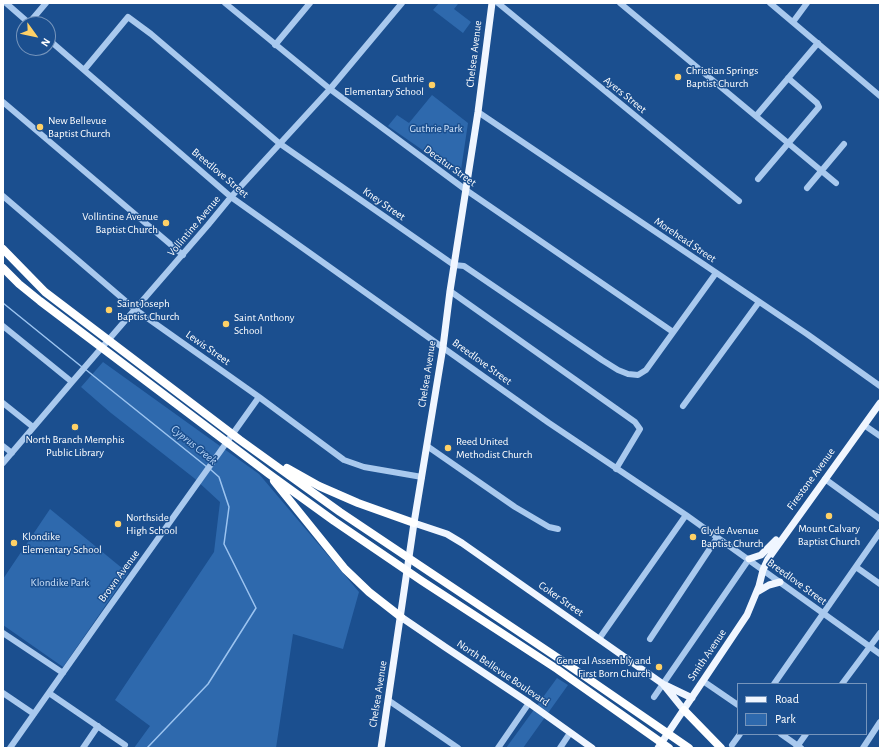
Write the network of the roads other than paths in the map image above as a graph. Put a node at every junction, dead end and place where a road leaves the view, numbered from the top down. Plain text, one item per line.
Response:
1 (6, 3) edge
2 (46, 3) edge
3 (225, 3) edge
4 (310, 3) edge
5 (402, 3) edge
6 (492, 3) edge
7 (498, 3) edge
8 (620, 3) edge
9 (770, 3) edge
10 (807, 3) edge
11 (22, 16) edge
12 (36, 16) edge
13 (793, 22) junction
14 (818, 43) junction
15 (275, 45) junction
16 (56, 46) edge
17 (84, 70) junction
18 (788, 78) junction
19 (330, 89) junction
20 (880, 96) edge
21 (3, 102) edge
22 (478, 112) junction
23 (756, 116) junction
24 (279, 143) junction
25 (788, 143) junction
26 (844, 144) dead end
27 (821, 171) junction
28 (758, 179) dead end
29 (836, 183) dead end
30 (807, 188) dead end
31 (466, 190) junction
32 (3, 196) edge
33 (231, 196) junction
34 (739, 201) dead end
35 (3, 249) edge
36 (183, 255) junction
37 (454, 265) junction
38 (3, 268) edge
39 (716, 273) junction
40 (450, 291) junction
41 (759, 302) junction
42 (136, 310) junction
43 (3, 326) edge
44 (673, 332) junction
45 (443, 347) junction
46 (72, 382) junction
47 (880, 386) edge
48 (259, 397) junction
49 (880, 402) edge
50 (3, 403) edge
51 (683, 406) dead end
52 (864, 425) junction
53 (33, 427) junction
54 (880, 436) edge
55 (3, 446) edge
56 (428, 446) junction
57 (252, 448) junction
58 (12, 453) junction
59 (3, 464) edge
60 (616, 469) junction
61 (269, 474) junction
62 (422, 477) junction
63 (825, 479) junction
64 (686, 515) junction
65 (880, 520) edge
66 (414, 523) junction
67 (558, 529) dead end
68 (880, 532) edge
69 (717, 538) junction
70 (782, 538) junction
71 (749, 559) junction
72 (856, 567) junction
73 (763, 570) junction
74 (780, 582) junction
75 (880, 584) edge
76 (757, 592) junction
77 (822, 613) junction
78 (401, 617) junction
79 (3, 633) edge
80 (880, 633) edge
81 (650, 638) dead end
82 (599, 639) junction
83 (869, 646) junction
84 (880, 654) edge
85 (63, 673) junction
86 (702, 681) junction
87 (775, 683) edge
88 (843, 683) edge
89 (663, 684) junction
90 (3, 693) edge
91 (49, 693) junction
92 (654, 697) dead end
93 (692, 698) junction
94 (388, 700) junction
95 (529, 703) junction
96 (737, 704) edge
97 (684, 710) junction
98 (34, 714) junction
99 (880, 722) edge
100 (98, 726) junction
101 (570, 733) junction
102 (739, 735) edge
103 (782, 735) edge
104 (805, 735) edge
105 (126, 745) dead end
106 (732, 745) dead end
107 (798, 747) edge
108 (10, 748) edge
109 (82, 748) edge
110 (381, 748) edge
111 (458, 748) edge
112 (498, 748) edge
113 (560, 748) edge
114 (592, 748) edge
115 (658, 748) edge
116 (669, 748) edge
117 (689, 748) edge
118 (720, 748) edge
119 (863, 748) edge

1 - 11 street
2 - 12 street
3 - 15 street, Decatur Street
4 - 15 street
5 - 19 street, Vollintine Avenue
6 - 22 main road, Chelsea Avenue
7 - 34 street, Ayers Street
8 - 23 street
9 - 13 street
10 - 13 street
13 - 14 street
14 - 18 street
14 - 20 street
15 - 19 street, Decatur Street
16 - 17 street, Breedlove Street
17 - 24 street, Kney Street
17 - 33 street, Breedlove Street
18 - 23 street
18 - 25 street
19 - 24 street, Vollintine Avenue
19 - 31 street, Decatur Street
21 - 36 street
22 - 31 main road, Chelsea Avenue
22 - 39 street, Morehead Street
23 - 25 street
24 - 33 street, Vollintine Avenue
24 - 37 street, Kney Street
25 - 27 street
25 - 28 street
26 - 27 street
27 - 29 street
27 - 30 street
31 - 37 main road, Chelsea Avenue
31 - 44 street, Decatur Street
32 - 42 street, Lewis Street
33 - 36 street, Vollintine Avenue
33 - 45 street, Breedlove Street
35 - 57 highway
36 - 42 street, Vollintine Avenue
37 - 40 main road, Chelsea Avenue
37 - 44 street, Kney Street
38 - 61 highway
39 - 41 street, Morehead Street
39 - 44 street
40 - 45 main road, Chelsea Avenue
40 - 60 street
41 - 47 street, Morehead Street
41 - 51 street
42 - 46 street, Vollintine Avenue
42 - 48 street, Lewis Street
43 - 46 street
45 - 56 main road, Chelsea Avenue
45 - 60 street, Breedlove Street
46 - 53 street, Vollintine Avenue
48 - 62 street, Lewis Street
48 - 85 street, Brown Avenue
49 - 52 main road, Firestone Avenue
50 - 53 street
52 - 54 street
52 - 63 main road, Firestone Avenue
53 - 58 street, Vollintine Avenue
55 - 58 street
56 - 62 main road, Chelsea Avenue
56 - 67 street
57 - 66 highway
57 - 117 highway
58 - 59 street, Vollintine Avenue
60 - 64 street, Breedlove Street
61 - 78 highway
61 - 116 highway
62 - 66 main road, Chelsea Avenue
63 - 65 street
63 - 70 main road, Firestone Avenue
64 - 69 street, Breedlove Street
64 - 82 street
66 - 78 main road, Chelsea Avenue
66 - 82 main road, Coker Street
68 - 72 street
69 - 71 street, Breedlove Street
69 - 81 street
70 - 71 main road
70 - 73 main road, Firestone Avenue
71 - 73 street, Breedlove Street
71 - 89 street
72 - 75 street
72 - 77 street
73 - 74 street, Breedlove Street
73 - 76 main road, Smith Avenue
74 - 76 main road
74 - 77 street, Breedlove Street
76 - 86 main road, Smith Avenue
77 - 83 street, Breedlove Street
77 - 87 street
78 - 94 main road, Chelsea Avenue
78 - 95 main road, North Bellevue Boulevard
79 - 85 street
80 - 83 street
82 - 89 main road, Coker Street
83 - 84 street, Breedlove Street
83 - 88 street
85 - 91 street, Brown Avenue
86 - 93 main road, Smith Avenue
86 - 96 street
89 - 92 street
89 - 93 main road
89 - 97 main road, Coker Street
90 - 98 street
91 - 98 street, Brown Avenue
91 - 100 street
93 - 97 main road, Smith Avenue
94 - 110 main road, Chelsea Avenue
94 - 111 street
95 - 101 main road, North Bellevue Boulevard
95 - 112 street
97 - 115 main road, Smith Avenue
97 - 118 highway
98 - 108 street, Brown Avenue
99 - 119 street
100 - 105 street
100 - 109 street
101 - 113 street
101 - 114 main road, North Bellevue Boulevard
102 - 106 street
103 - 107 street
104 - 107 street

